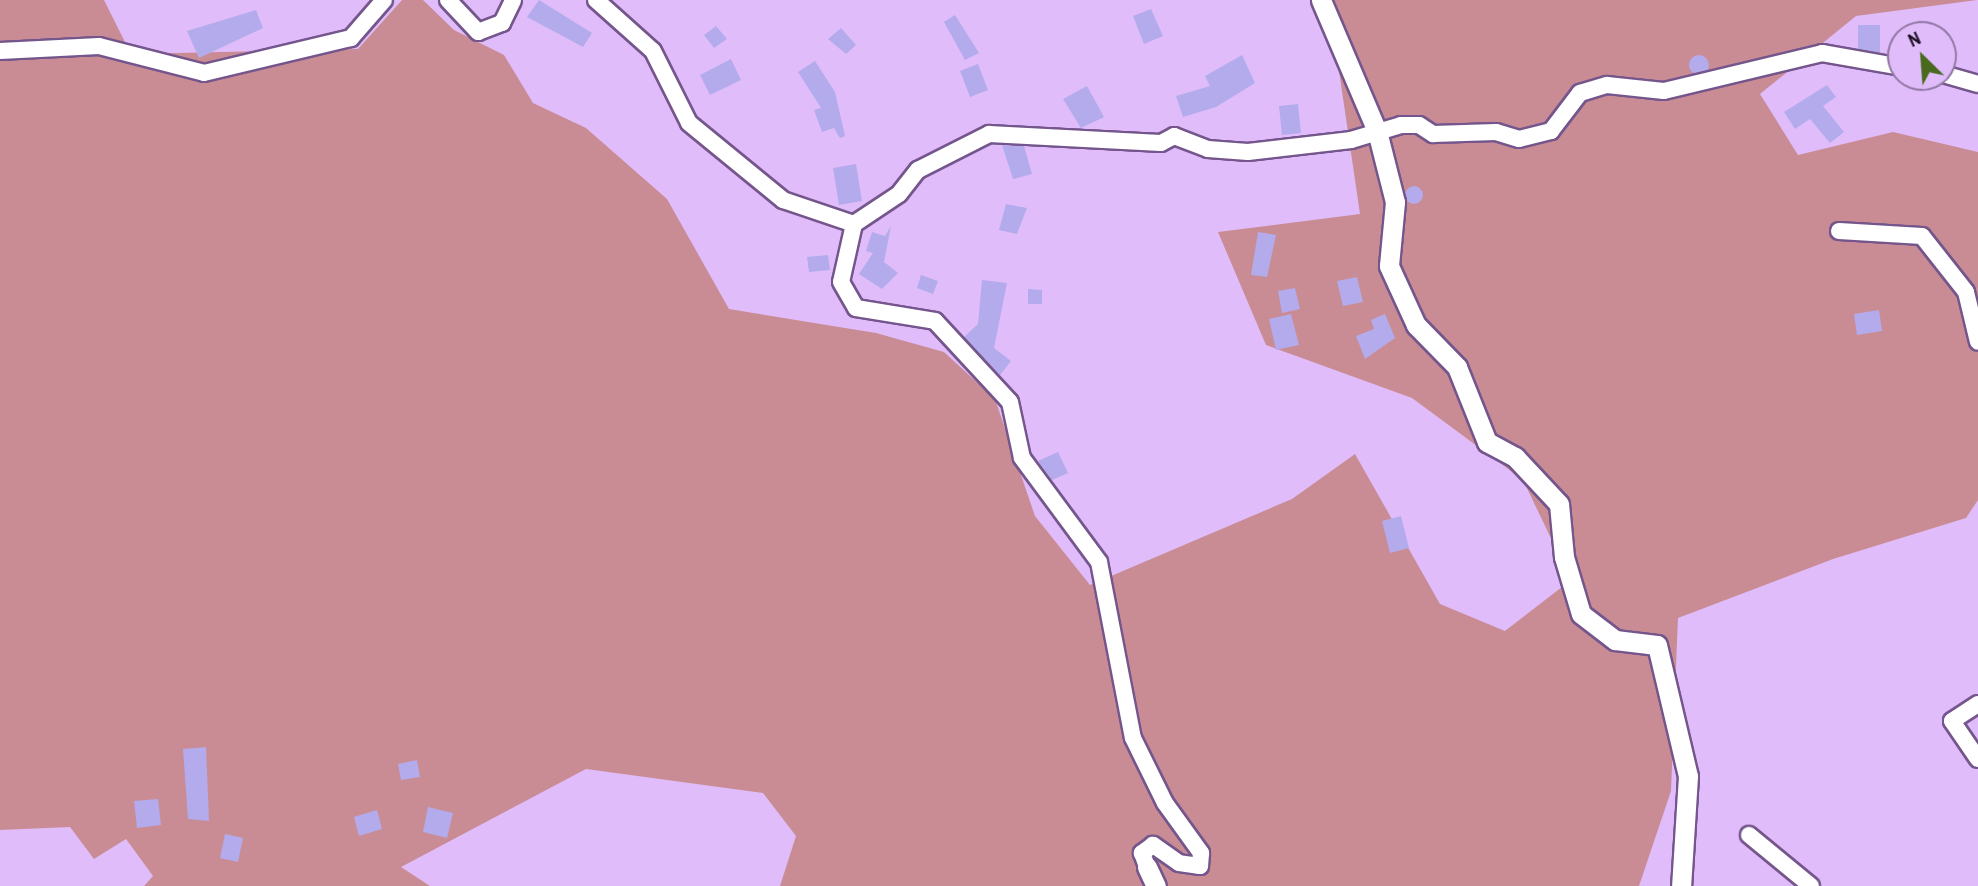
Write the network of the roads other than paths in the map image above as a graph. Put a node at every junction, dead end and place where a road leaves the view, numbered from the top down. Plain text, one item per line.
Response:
1 (384, 0) edge
2 (449, 0) edge
3 (513, 0) edge
4 (596, 0) edge
5 (1321, 0) edge
6 (0, 51) edge
7 (1887, 65) edge
8 (1957, 78) edge
9 (1978, 84) edge
10 (1377, 131) junction
11 (854, 224) junction
12 (1839, 232) dead end
13 (1978, 342) edge
14 (1978, 704) edge
15 (1978, 759) edge
16 (1749, 835) dead end
17 (1147, 877) edge
18 (1156, 886) edge
19 (1681, 886) edge
20 (1811, 886) edge

1 - 6 street
2 - 3 street
4 - 11 street
5 - 10 street
7 - 10 street
8 - 9 street
10 - 11 street
10 - 19 street
11 - 17 street
12 - 13 street
14 - 15 street
16 - 20 street
17 - 18 street

